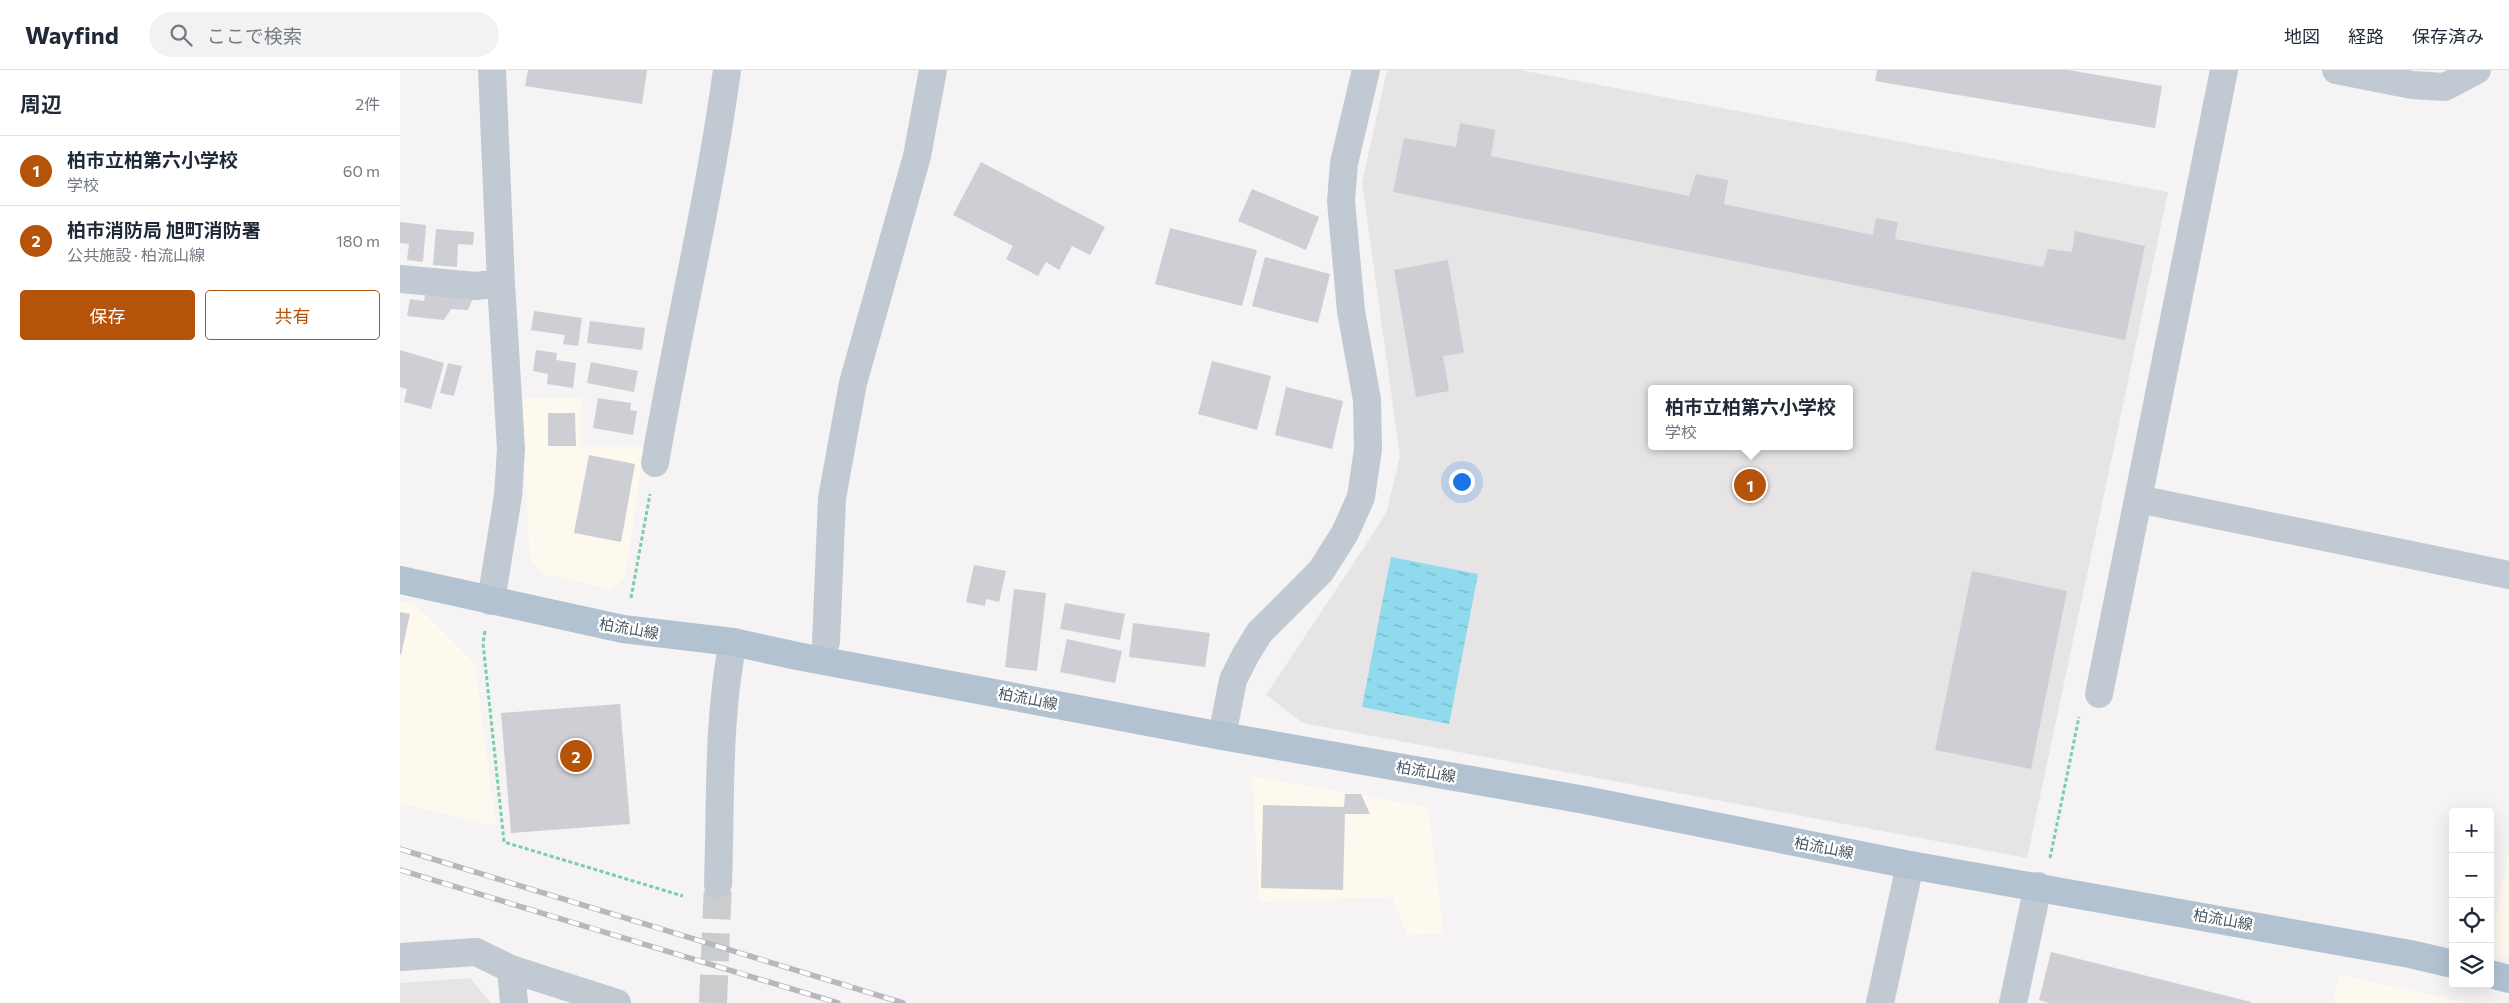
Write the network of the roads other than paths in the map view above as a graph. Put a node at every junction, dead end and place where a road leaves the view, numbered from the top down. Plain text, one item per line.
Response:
1 (492, 70) edge
2 (727, 70) edge
3 (933, 70) edge
4 (1366, 70) edge
5 (2224, 70) edge
6 (2336, 70) edge
7 (2477, 70) edge
8 (400, 279) edge
9 (500, 283) junction
10 (655, 463) road end
11 (2138, 499) junction
12 (2509, 575) edge
13 (400, 580) edge
14 (491, 601) junction
15 (733, 642) junction
16 (826, 642) dead end
17 (2098, 694) road end
18 (1222, 736) junction
19 (1910, 865) junction
20 (718, 884) tunnel mouth
21 (2041, 886) junction
22 (400, 957) edge
23 (2449, 963) edge
24 (510, 969) junction
25 (2494, 975) edge
26 (2509, 979) edge
27 (514, 1003) edge
28 (617, 1003) edge
29 (1880, 1003) edge
30 (2013, 1003) edge

1 - 9 street
2 - 10 street
3 - 16 street
4 - 18 street
5 - 11 street
6 - 7 street
8 - 9 street
9 - 14 street
11 - 12 street
11 - 17 street
13 - 14 main road, 柏流山線
14 - 15 main road, 柏流山線
15 - 18 main road, 柏流山線
15 - 20 street
18 - 19 main road, 柏流山線
19 - 21 main road, 柏流山線
19 - 29 street
21 - 23 main road, 柏流山線
21 - 30 street
22 - 24 street
24 - 27 street
24 - 28 street
25 - 26 main road

